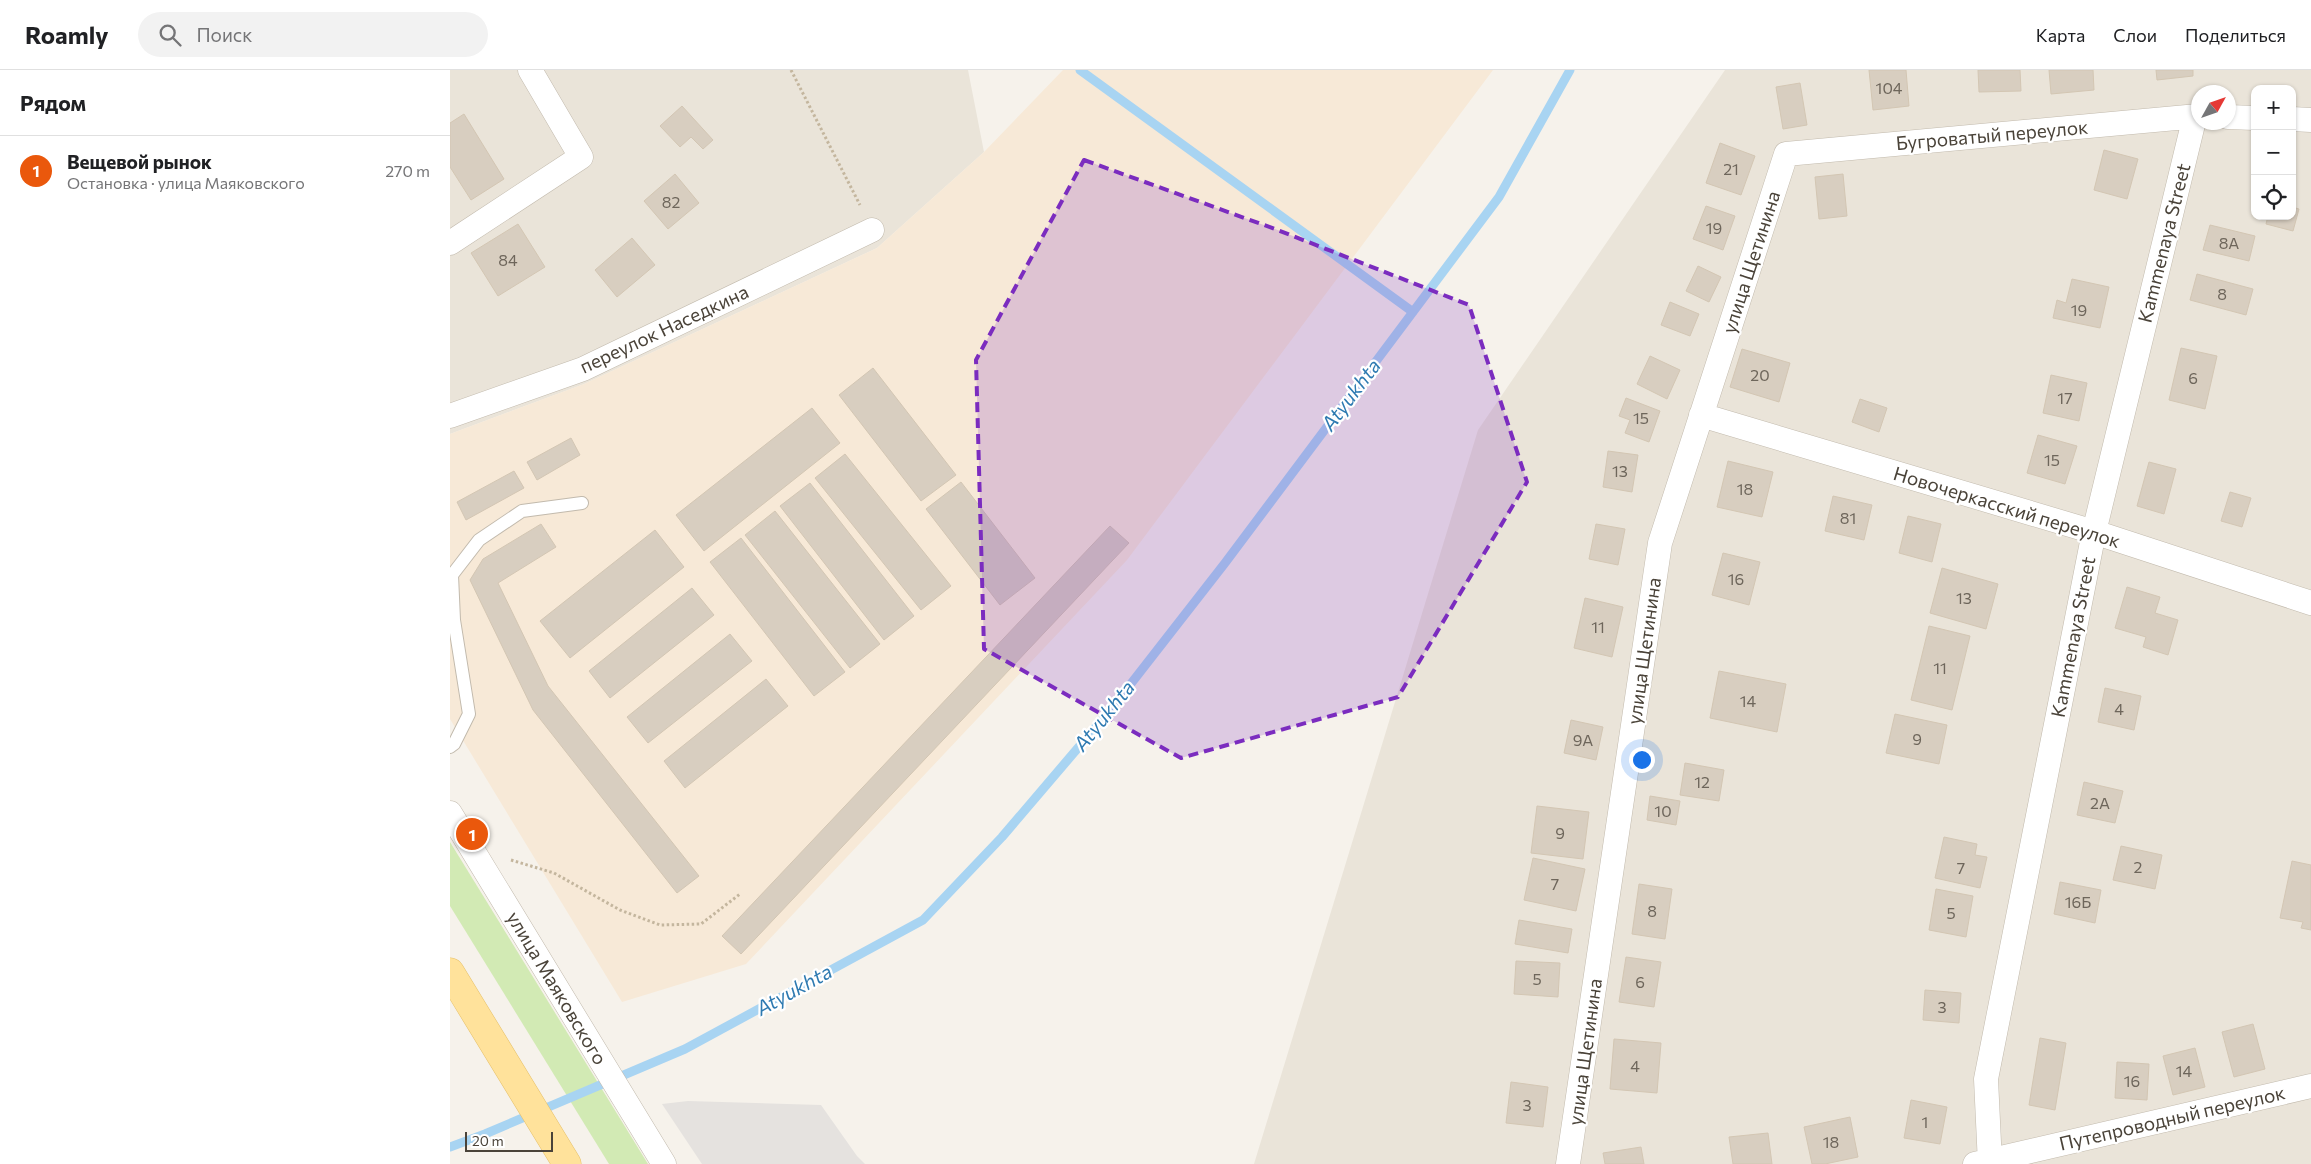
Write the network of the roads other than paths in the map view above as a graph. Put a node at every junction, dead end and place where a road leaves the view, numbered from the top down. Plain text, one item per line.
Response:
1 (530, 70) edge
2 (2191, 117) edge
3 (2236, 117) edge
4 (2251, 118) edge
5 (2296, 119) edge
6 (2311, 120) edge
7 (2194, 130) edge
8 (1786, 154) joint
9 (872, 230) road end
10 (450, 243) edge
11 (1701, 415) junction
12 (450, 416) edge
13 (582, 503) dead end
14 (2094, 532) junction
15 (2311, 603) edge
16 (450, 747) edge
17 (450, 812) edge
18 (450, 972) edge
19 (2311, 1086) edge
20 (660, 1157) edge
21 (1984, 1163) edge
22 (567, 1164) edge
23 (1568, 1164) edge

1 - 10 street
2 - 8 street, Бугроватый переулок
3 - 4 street
5 - 6 street
7 - 14 street, Kammenaya Street
8 - 11 street, улица Щетинина
9 - 12 street, переулок Наседкина
11 - 14 street, Новочеркасский переулок
11 - 23 street, улица Щетинина
13 - 16 lane
14 - 15 street, Новочеркасский переулок
14 - 21 street, Kammenaya Street
17 - 20 street, улица Маяковского
18 - 22 main road
19 - 21 street, Путепроводный переулок

